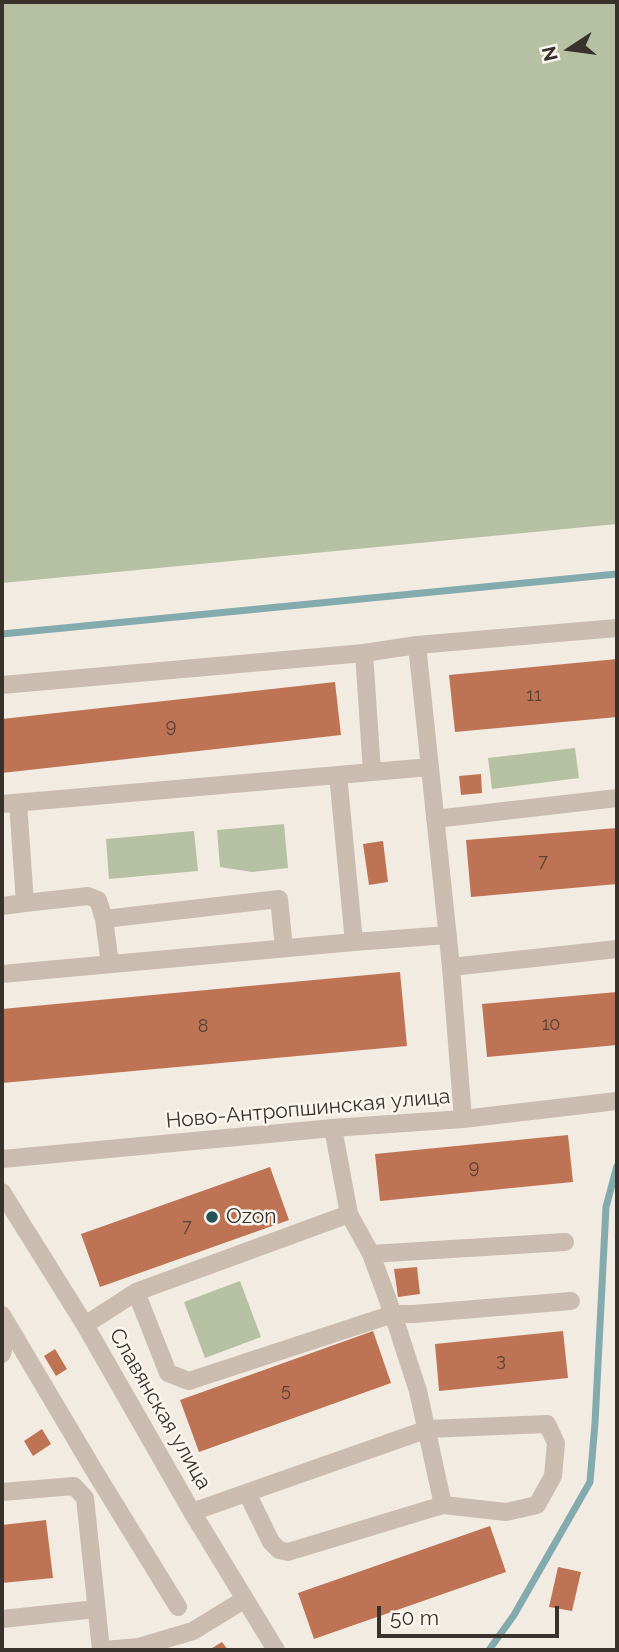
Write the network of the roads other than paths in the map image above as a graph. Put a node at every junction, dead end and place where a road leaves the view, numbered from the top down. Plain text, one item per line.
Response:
1 (617, 628) edge
2 (417, 645) junction
3 (365, 653) junction
4 (2, 685) edge
5 (430, 767) junction
6 (372, 772) junction
7 (338, 775) junction
8 (617, 798) edge
9 (10, 803) edge
10 (435, 819) junction
11 (25, 903) junction
12 (2, 906) edge
13 (104, 919) junction
14 (448, 936) junction
15 (355, 942) junction
16 (284, 948) junction
17 (617, 949) edge
18 (110, 964) junction
19 (451, 967) junction
20 (2, 974) edge
21 (617, 1101) edge
22 (463, 1119) junction
23 (333, 1128) junction
24 (2, 1159) edge
25 (2, 1192) edge
26 (349, 1214) junction
27 (565, 1242) dead end
28 (371, 1254) junction
29 (136, 1292) junction
30 (571, 1300) dead end
31 (393, 1314) junction
32 (2, 1315) edge
33 (85, 1325) junction
34 (2, 1331) edge
35 (2, 1354) edge
36 (428, 1429) junction
37 (95, 1472) junction
38 (74, 1486) junction
39 (2, 1492) edge
40 (247, 1493) junction
41 (443, 1506) junction
42 (192, 1512) junction
43 (245, 1599) junction
44 (178, 1607) dead end
45 (96, 1609) junction
46 (2, 1619) edge
47 (139, 1649) edge
48 (102, 1650) edge
49 (276, 1650) edge

1 - 2 street
2 - 3 street
2 - 5 street
3 - 4 street
3 - 6 street
5 - 6 street
5 - 10 street
6 - 7 street
7 - 9 street
7 - 15 street
8 - 10 street
9 - 11 street
10 - 14 street
11 - 12 street
11 - 13 street
13 - 16 street
13 - 18 street
14 - 15 street
14 - 19 street
15 - 16 street
16 - 18 street
17 - 19 street
18 - 20 street
19 - 22 street
21 - 22 street, Ново-Антропшинская улица
22 - 23 street, Ново-Антропшинская улица
23 - 24 street, Ново-Антропшинская улица
23 - 26 street
25 - 33 street, Славянская улица
26 - 28 street
26 - 29 street
27 - 28 street
28 - 31 street
29 - 31 street
29 - 33 street
30 - 31 street
31 - 36 street
32 - 37 street
33 - 42 street, Славянская улица
34 - 35 street
36 - 40 street
36 - 41 street
36 - 41 street
37 - 38 street
37 - 44 street
38 - 39 street
38 - 45 street
40 - 41 street
40 - 42 street
42 - 43 street, Славянская улица
43 - 47 street
43 - 49 street, Славянская улица
45 - 46 street
45 - 48 street
47 - 48 street

